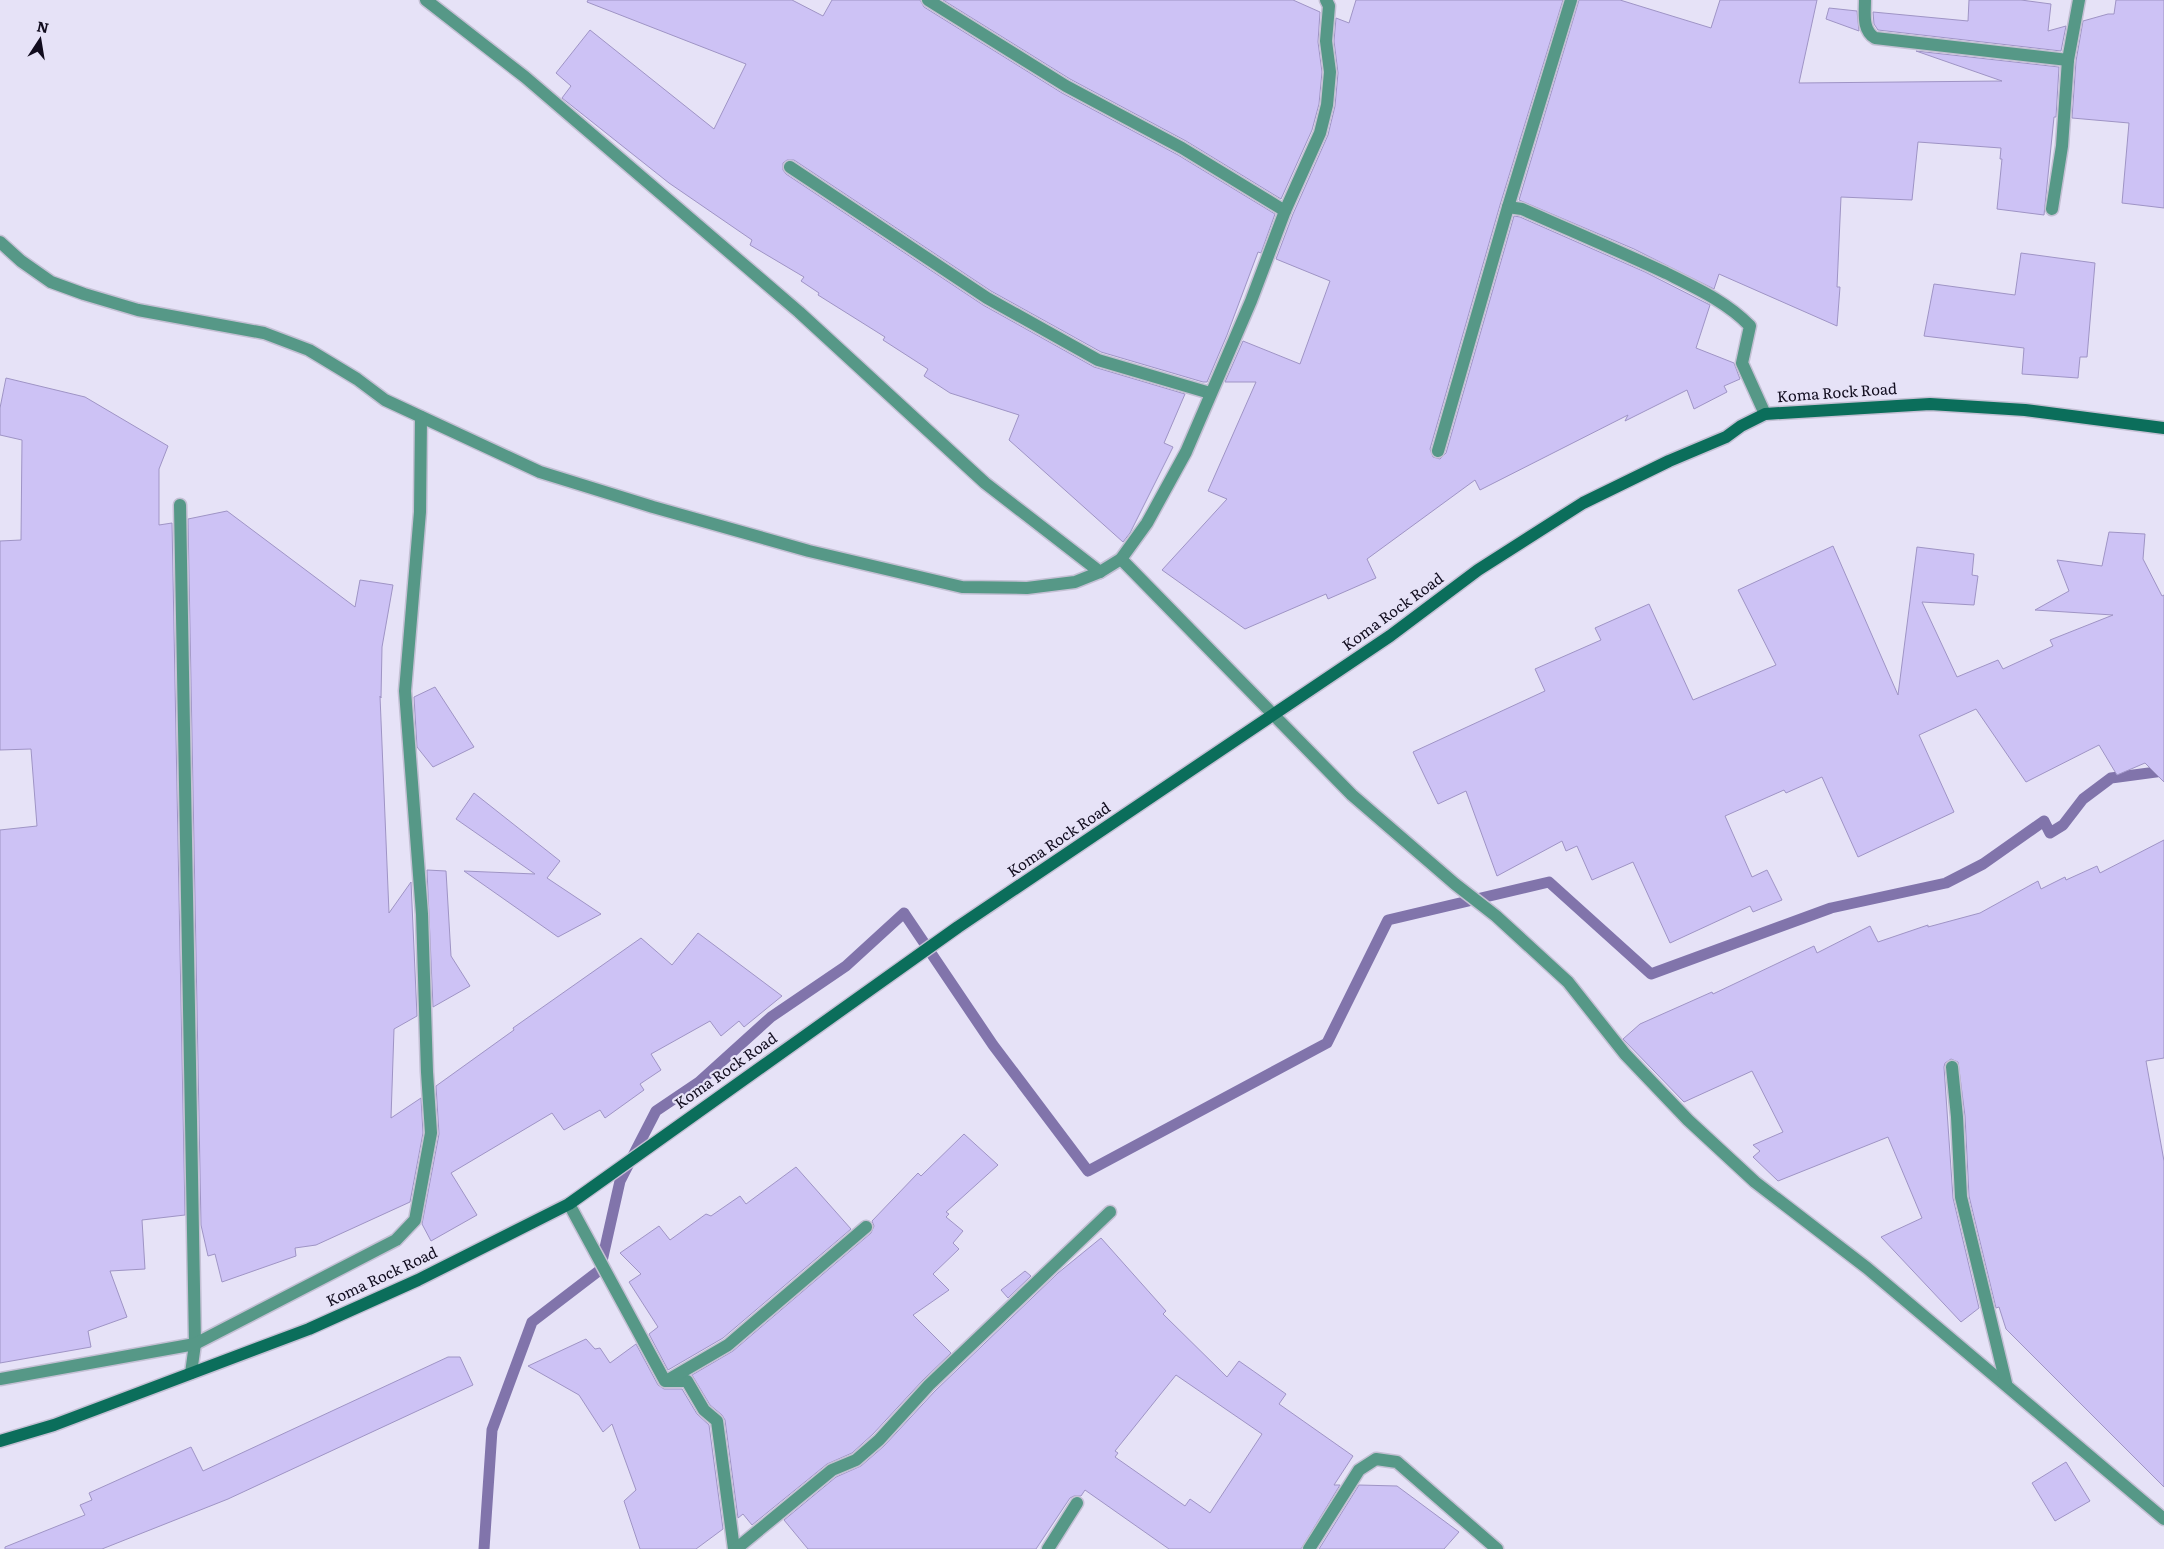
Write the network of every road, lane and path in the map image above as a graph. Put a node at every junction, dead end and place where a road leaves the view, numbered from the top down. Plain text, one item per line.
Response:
1 (426, 0) edge
2 (928, 0) edge
3 (1326, 0) edge
4 (1571, 0) edge
5 (1866, 0) edge
6 (2079, 0) edge
7 (2068, 60) junction
8 (790, 167) dead end
9 (1508, 207) junction
10 (2052, 209) dead end
11 (1284, 211) junction
12 (0, 242) edge
13 (1210, 393) junction
14 (1765, 414) junction
15 (421, 417) junction
16 (2164, 428) edge
17 (1438, 451) dead end
18 (180, 505) dead end
19 (1121, 559) junction
20 (1100, 572) junction
21 (1273, 715) junction
22 (1952, 1067) dead end
23 (570, 1204) junction
24 (1110, 1212) dead end
25 (866, 1228) dead end
26 (194, 1344) junction
27 (191, 1373) junction
28 (0, 1379) edge
29 (665, 1381) junction
30 (2006, 1383) junction
31 (0, 1441) edge
32 (1077, 1503) dead end
33 (2164, 1518) edge
34 (735, 1549) edge
35 (1048, 1549) edge
36 (1309, 1549) edge
37 (1497, 1549) edge

1 - 20 street
2 - 11 street
3 - 11 street
4 - 9 street
5 - 7 street
6 - 7 street
7 - 10 street
8 - 13 street
9 - 14 street
9 - 17 street
11 - 13 street
12 - 15 street
13 - 19 street
14 - 16 main road, Koma Rock Road
14 - 21 main road, Koma Rock Road
15 - 20 street
15 - 26 street
18 - 26 street
19 - 20 street
19 - 21 street
21 - 23 main road, Koma Rock Road
21 - 30 street
22 - 30 street
23 - 27 main road, Koma Rock Road
23 - 29 street
24 - 34 street
25 - 29 street
26 - 27 street
26 - 28 street
27 - 31 main road, Koma Rock Road
29 - 34 street
30 - 33 street
32 - 35 street
36 - 37 street

